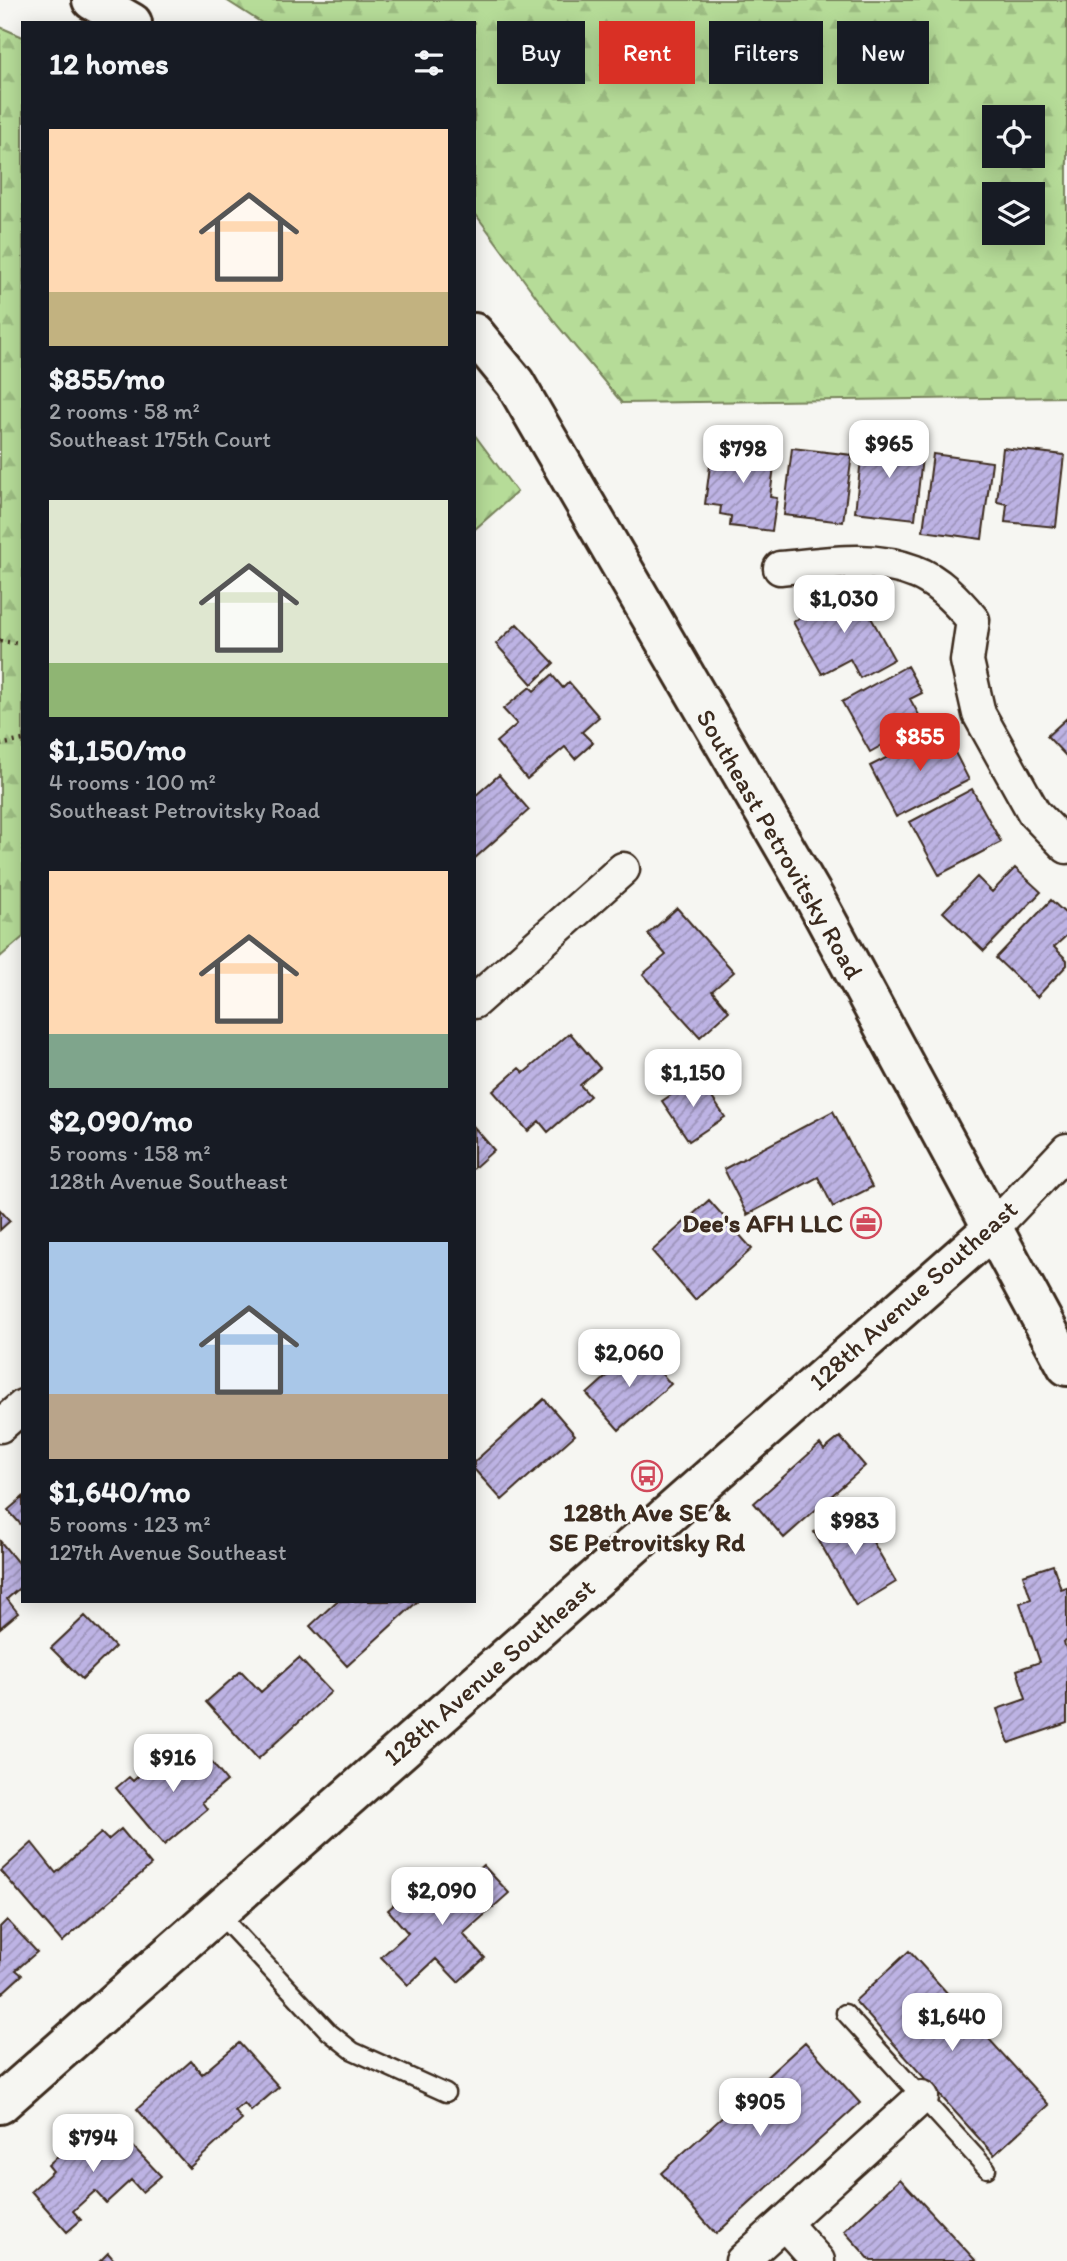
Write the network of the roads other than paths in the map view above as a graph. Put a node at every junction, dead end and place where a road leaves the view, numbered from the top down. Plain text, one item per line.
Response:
1 (92, 0) edge
2 (129, 21) edge
3 (476, 335) edge
4 (780, 568) dead end
5 (1067, 846) edge
6 (623, 869) dead end
7 (476, 1000) edge
8 (1067, 1150) edge
9 (992, 1229) junction
10 (1067, 1366) edge
11 (21, 1408) edge
12 (0, 1426) edge
13 (217, 1912) junction
14 (845, 2013) dead end
15 (446, 2093) dead end
16 (922, 2097) junction
17 (0, 2104) edge
18 (987, 2169) dead end
19 (784, 2223) junction
20 (742, 2261) edge
21 (818, 2261) edge

1 - 2 street
3 - 9 street, Southeast Petrovitsky Road
4 - 5 street
6 - 7 street
8 - 9 street, 128th Avenue Southeast
9 - 10 street, Southeast Petrovitsky Road
9 - 13 street, 128th Avenue Southeast
11 - 12 street
13 - 15 lane
13 - 17 street, 128th Avenue Southeast
14 - 16 lane
16 - 18 lane
16 - 19 street
19 - 20 street
19 - 21 street

